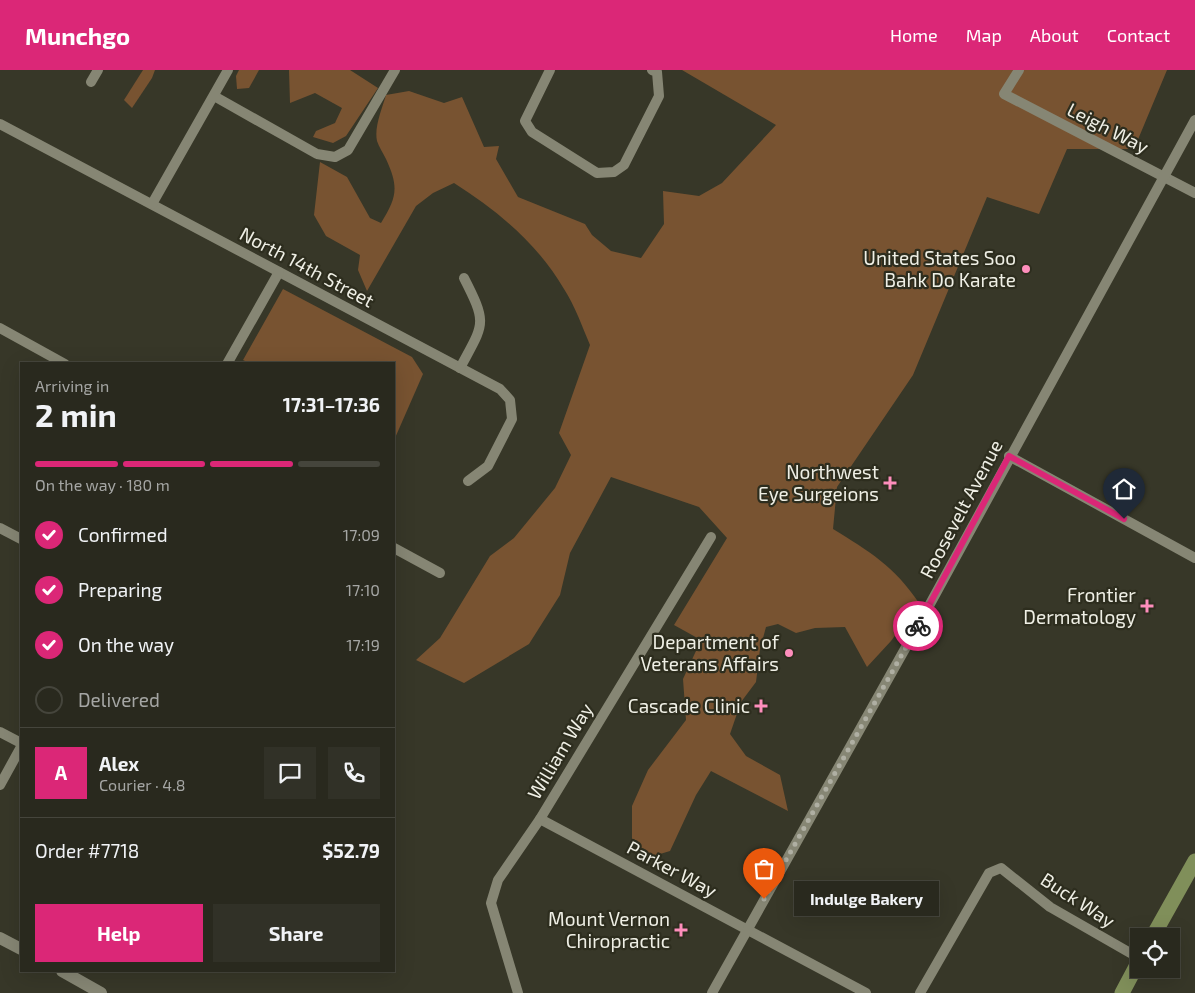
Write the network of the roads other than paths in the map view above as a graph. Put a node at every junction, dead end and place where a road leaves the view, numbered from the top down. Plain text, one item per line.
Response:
1 (98, 70) edge
2 (228, 70) edge
3 (395, 70) edge
4 (550, 70) edge
5 (1019, 70) edge
6 (655, 71) edge
7 (91, 82) dead end
8 (214, 96) junction
9 (1195, 120) edge
10 (0, 124) edge
11 (1164, 176) junction
12 (1195, 193) edge
13 (152, 204) junction
14 (279, 272) junction
15 (464, 278) dead end
16 (0, 328) edge
17 (61, 362) edge
18 (228, 362) edge
19 (460, 368) junction
20 (1009, 456) junction
21 (468, 481) dead end
22 (0, 528) edge
23 (711, 537) dead end
24 (20, 538) edge
25 (395, 549) edge
26 (1195, 558) edge
27 (440, 574) dead end
28 (0, 732) edge
29 (20, 742) edge
30 (20, 749) edge
31 (0, 785) edge
32 (540, 819) junction
33 (1195, 861) edge
34 (1157, 928) edge
35 (747, 929) junction
36 (0, 938) edge
37 (20, 948) edge
38 (1130, 954) edge
39 (64, 972) edge
40 (1130, 977) edge
41 (102, 993) edge
42 (518, 993) edge
43 (712, 993) edge
44 (866, 993) edge
45 (920, 993) edge
46 (1122, 993) edge

1 - 7 street
2 - 8 street
3 - 8 street
4 - 6 street
5 - 11 street, Leigh Way
8 - 13 street
9 - 11 street, Roosevelt Avenue
10 - 13 street, North 14th Street
11 - 12 street, Leigh Way
11 - 20 street, Roosevelt Avenue
13 - 14 street, North 14th Street
14 - 18 street
14 - 19 street, North 14th Street
15 - 19 street
16 - 17 street
19 - 21 street, North 14th Street
20 - 26 street
20 - 35 street, Roosevelt Avenue
22 - 24 street
23 - 32 street, William Way
25 - 27 street
28 - 29 street
30 - 31 street
32 - 35 street, Parker Way
32 - 42 street, William Way
33 - 34 main road
35 - 43 street, Roosevelt Avenue
35 - 44 street, Parker Way
36 - 37 street
38 - 45 street, Buck Way
39 - 41 street
40 - 46 main road

